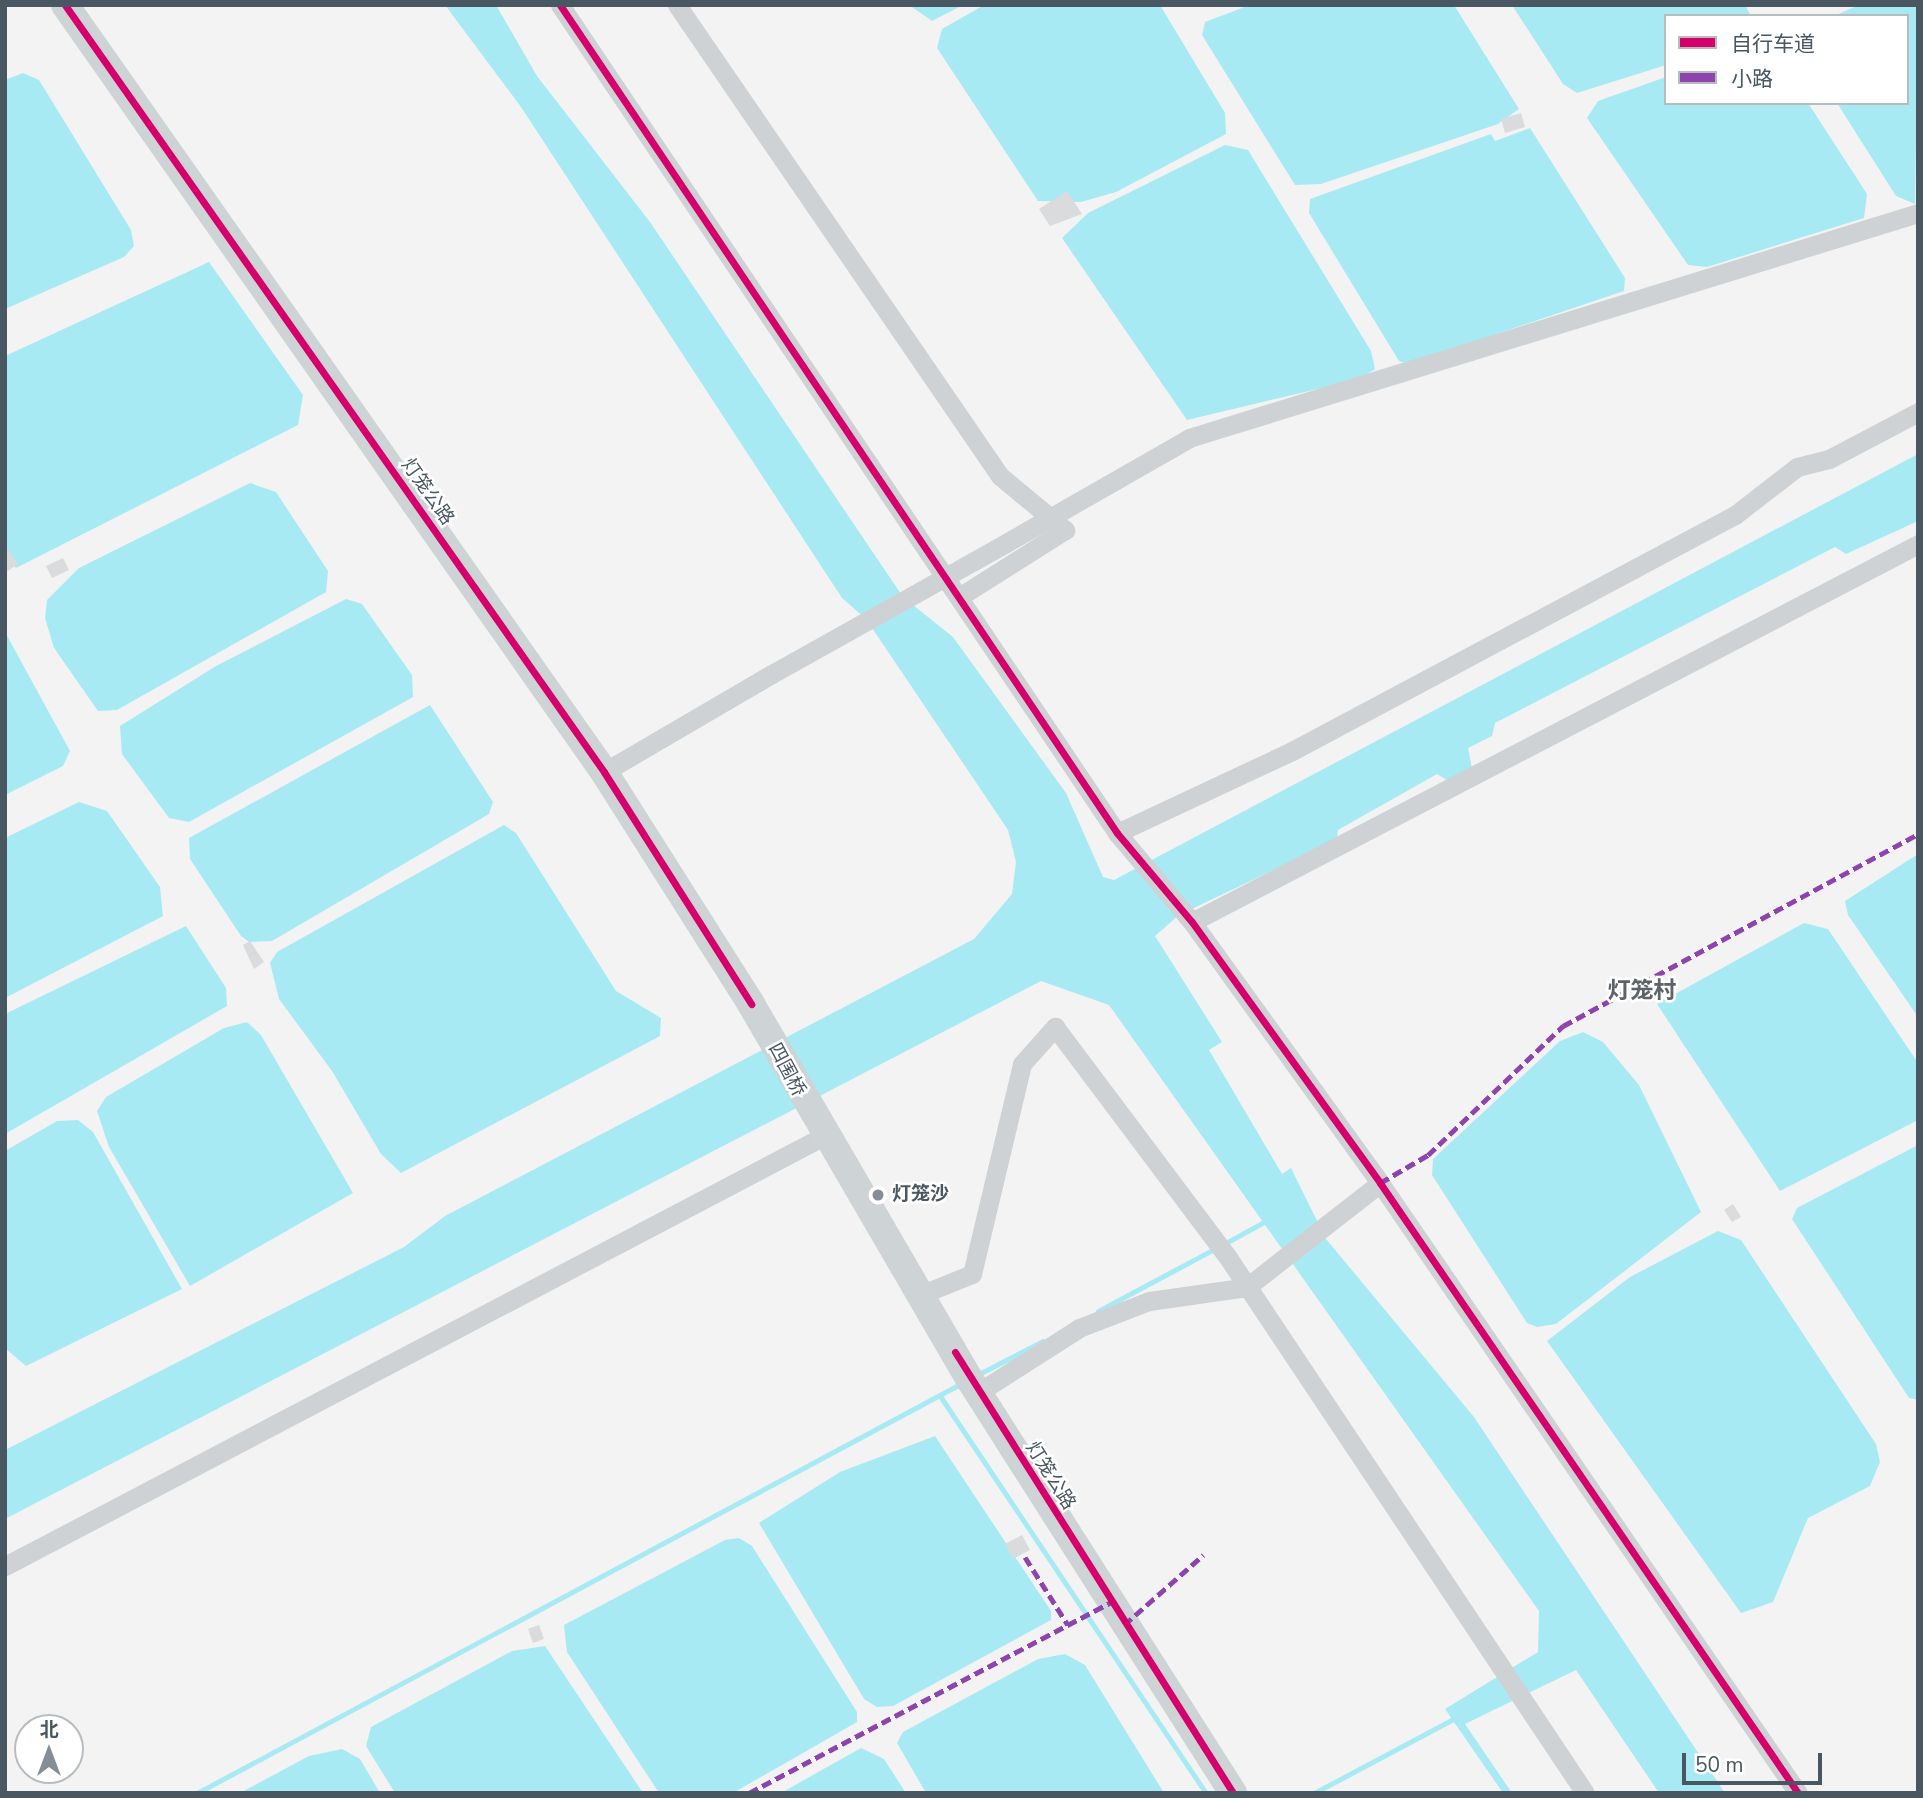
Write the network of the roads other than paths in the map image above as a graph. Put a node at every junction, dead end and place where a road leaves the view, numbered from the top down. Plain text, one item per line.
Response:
1 (65, 5) edge
2 (560, 5) edge
3 (677, 5) edge
4 (1918, 213) edge
5 (1918, 412) edge
6 (1052, 515) junction
7 (1918, 544) edge
8 (959, 597) junction
9 (604, 772) junction
10 (1117, 833) junction
11 (1192, 922) junction
12 (751, 1004) joint
13 (822, 1137) junction
14 (1380, 1183) junction
15 (1247, 1287) junction
16 (920, 1295) junction
17 (974, 1386) junction
18 (5, 1566) edge
19 (1233, 1793) edge
20 (1585, 1793) edge
21 (1798, 1793) edge

1 - 9 street, 灯笼公路
2 - 8 street
3 - 6 street
4 - 6 street
5 - 10 street
6 - 8 street
6 - 9 street, bridge
7 - 11 street
8 - 10 street
9 - 12 street, 灯笼公路
10 - 11 street
11 - 14 street
12 - 13 street, 四围桥
13 - 16 street, 灯笼公路
13 - 18 street
14 - 15 street
14 - 21 street
15 - 16 street
15 - 17 street
15 - 20 street
16 - 17 street, 灯笼公路
17 - 19 street, 灯笼公路

